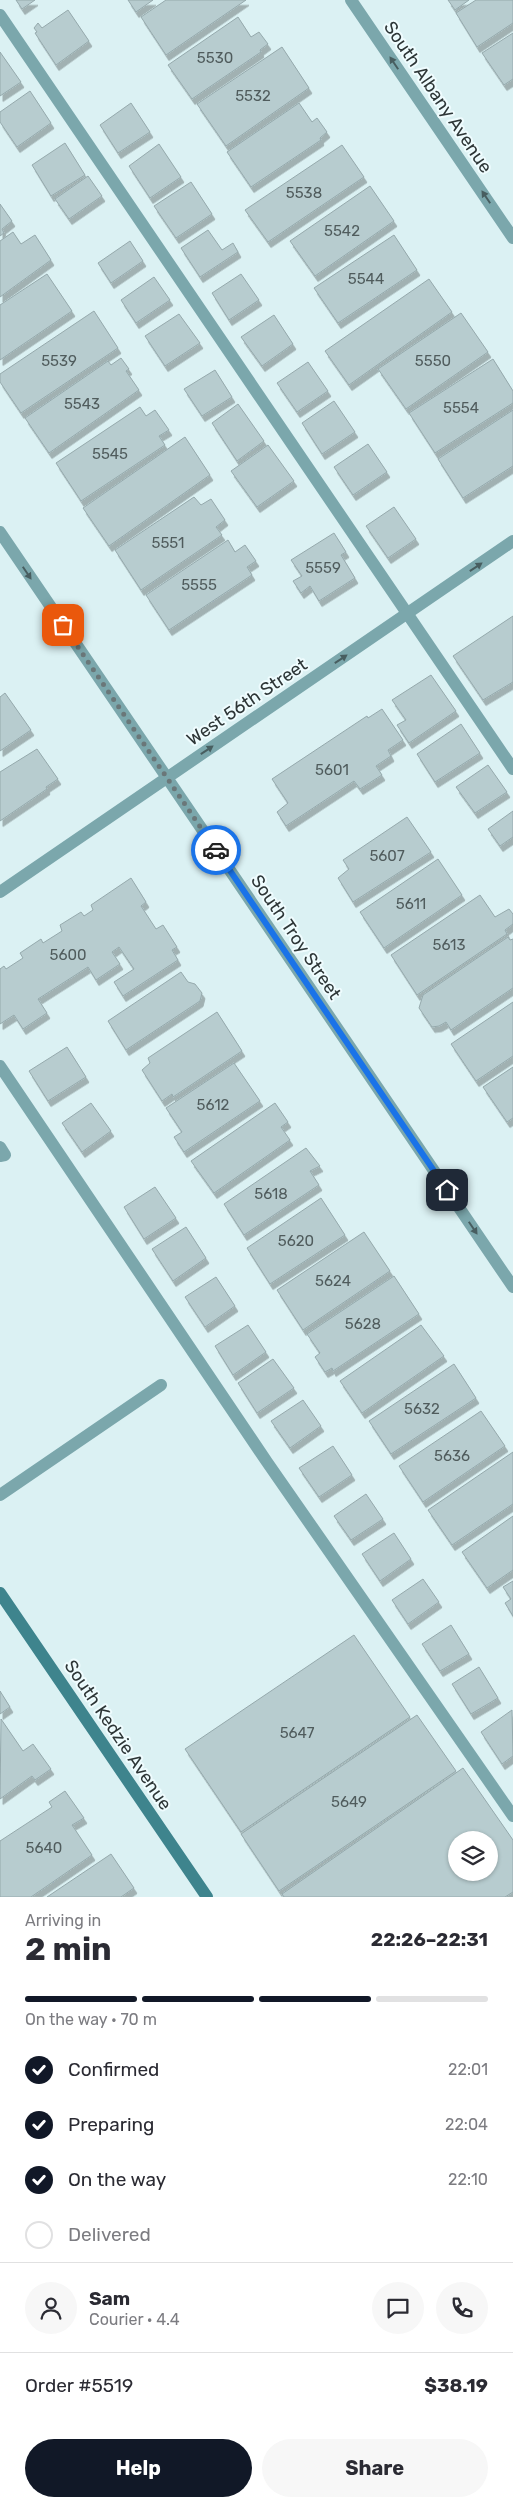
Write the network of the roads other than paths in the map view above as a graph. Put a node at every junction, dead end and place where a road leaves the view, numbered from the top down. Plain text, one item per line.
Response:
1 (351, 0) edge
2 (0, 15) edge
3 (513, 238) edge
4 (0, 532) edge
5 (513, 541) edge
6 (408, 614) junction
7 (513, 769) edge
8 (167, 778) junction
9 (0, 892) edge
10 (0, 1066) edge
11 (513, 1287) edge
12 (161, 1385) dead end
13 (0, 1495) edge
14 (0, 1593) edge
15 (513, 1816) edge
16 (207, 1897) edge

3 -> 1 street, South Albany Avenue
2 - 6 street
4 -> 8 street, South Troy Street
6 -> 5 street, West 56th Street
6 - 7 street
8 -> 6 street, West 56th Street
8 - 9 street, West 56th Street
8 -> 11 street, South Troy Street
10 - 15 street
12 - 13 street
14 - 16 main road, South Kedzie Avenue

